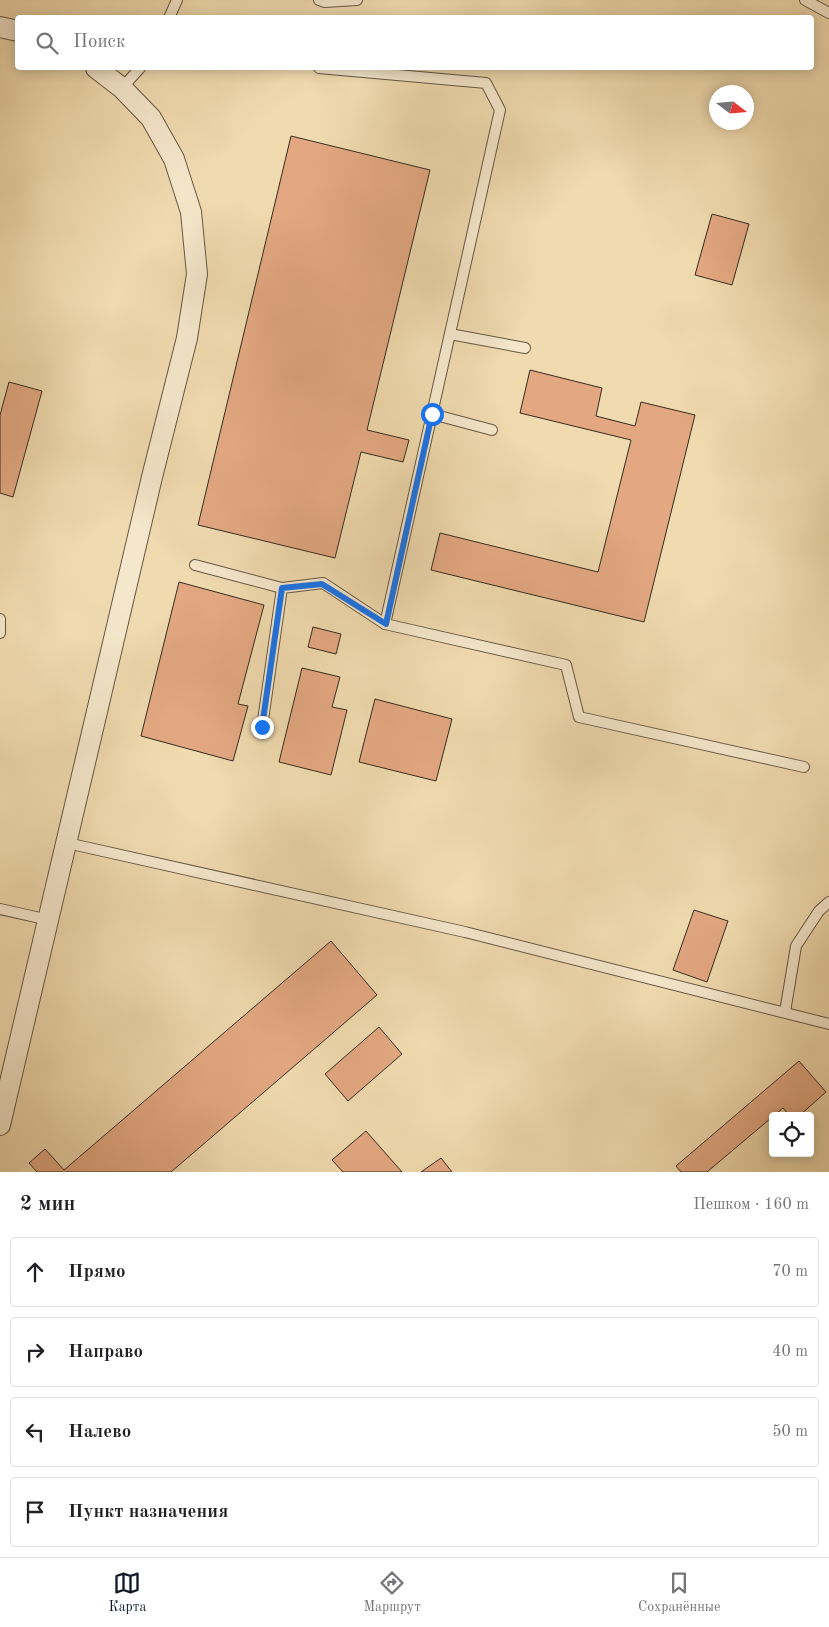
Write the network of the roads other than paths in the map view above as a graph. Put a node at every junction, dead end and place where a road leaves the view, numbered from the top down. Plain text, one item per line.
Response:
1 (177, 0) edge
2 (319, 0) edge
3 (357, 0) edge
4 (805, 0) edge
5 (829, 13) edge
6 (170, 15) edge
7 (0, 27) edge
8 (15, 30) edge
9 (99, 70) edge
10 (138, 70) edge
11 (341, 70) edge
12 (122, 88) junction
13 (450, 334) junction
14 (525, 348) dead end
15 (432, 414) junction
16 (492, 430) dead end
17 (195, 564) dead end
18 (282, 588) junction
19 (0, 619) edge
20 (386, 624) junction
21 (0, 633) edge
22 (262, 727) dead end
23 (804, 767) dead end
24 (67, 843) junction
25 (829, 902) edge
26 (0, 909) edge
27 (49, 920) junction
28 (785, 1012) junction
29 (829, 1024) edge
30 (0, 1124) edge

1 - 6 lane
2 - 3 lane
4 - 5 lane
7 - 8 street
9 - 12 street
10 - 12 lane
11 - 13 lane
12 - 24 street
13 - 14 lane
13 - 15 lane
15 - 16 lane
15 - 20 lane
17 - 18 lane
18 - 20 lane
18 - 22 lane
19 - 21 lane
20 - 23 lane
24 - 27 street
24 - 28 lane
25 - 28 lane
26 - 27 lane
27 - 30 street
28 - 29 lane

